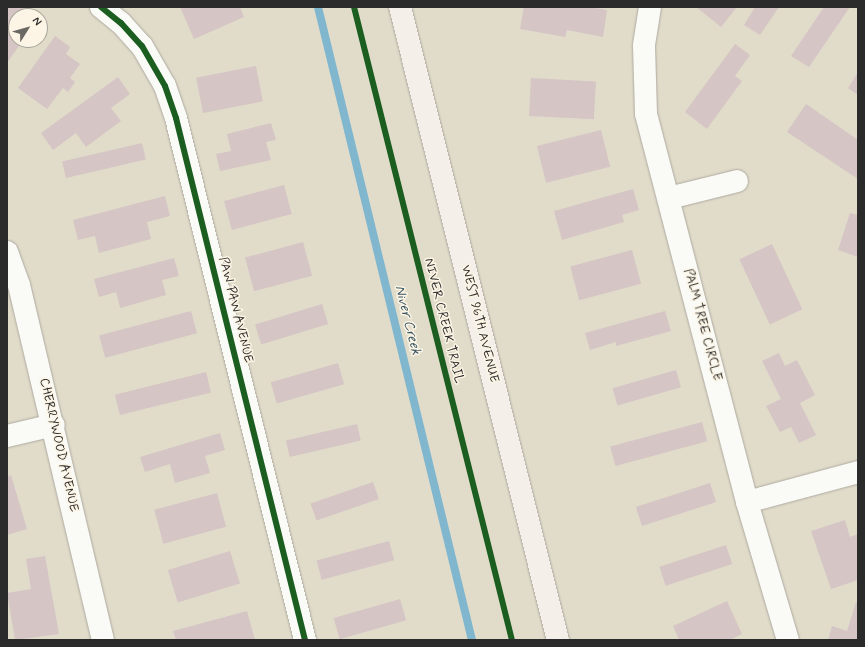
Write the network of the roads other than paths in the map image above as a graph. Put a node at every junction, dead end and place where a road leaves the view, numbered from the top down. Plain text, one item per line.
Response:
1 (100, 7) edge
2 (400, 7) edge
3 (650, 7) edge
4 (737, 181) dead end
5 (669, 198) junction
6 (7, 252) edge
7 (54, 425) junction
8 (7, 436) edge
9 (858, 472) edge
10 (747, 502) junction
11 (103, 640) edge
12 (306, 640) edge
13 (558, 640) edge
14 (788, 640) edge

1 - 12 street, PAW PAW AVENUE
2 - 13 street, WEST 96TH AVENUE
3 - 5 street, PALM TREE CIRCLE
4 - 5 street
5 - 10 street, PALM TREE CIRCLE
6 - 7 street, CHERRYWOOD AVENUE
7 - 8 street
7 - 11 street, CHERRYWOOD AVENUE
9 - 10 street
10 - 14 street, PALM TREE CIRCLE

